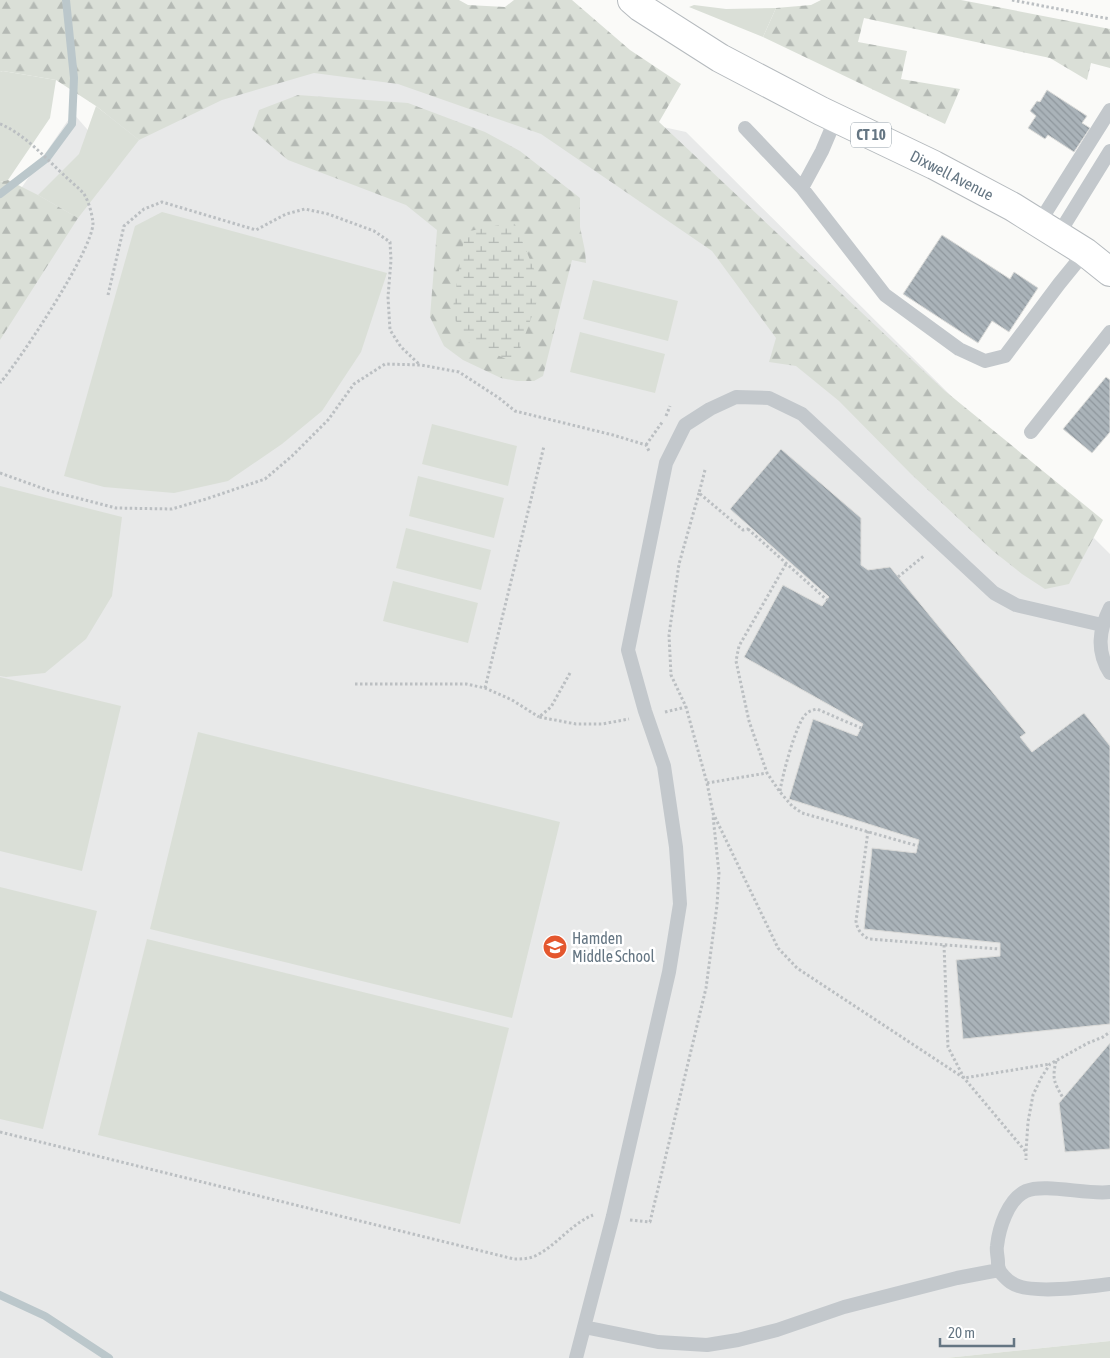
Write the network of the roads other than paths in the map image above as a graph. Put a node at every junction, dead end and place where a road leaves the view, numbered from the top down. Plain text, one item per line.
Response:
1 (632, 0) edge
2 (1110, 110) edge
3 (836, 118) junction
4 (745, 128) dead end
5 (1110, 151) edge
6 (802, 188) junction
7 (1049, 229) junction
8 (1085, 252) junction
9 (1110, 272) edge
10 (1110, 332) edge
11 (1031, 432) dead end
12 (1110, 608) edge
13 (1102, 625) junction
14 (1110, 673) edge
15 (1110, 1192) edge
16 (999, 1270) junction
17 (1110, 1284) edge
18 (584, 1326) junction
19 (576, 1358) edge

1 - 3 main road, Dixwell Avenue / CT 10
2 - 7 lane
3 - 6 lane
3 - 7 main road, Dixwell Avenue / CT 10
4 - 6 lane
5 - 7 lane
6 - 8 lane
7 - 8 main road, Dixwell Avenue / CT 10
8 - 9 main road, Dixwell Avenue / CT 10
10 - 11 lane
12 - 13 lane
13 - 14 lane
13 - 18 lane
15 - 16 lane
16 - 17 lane
16 - 18 lane
18 - 19 lane

